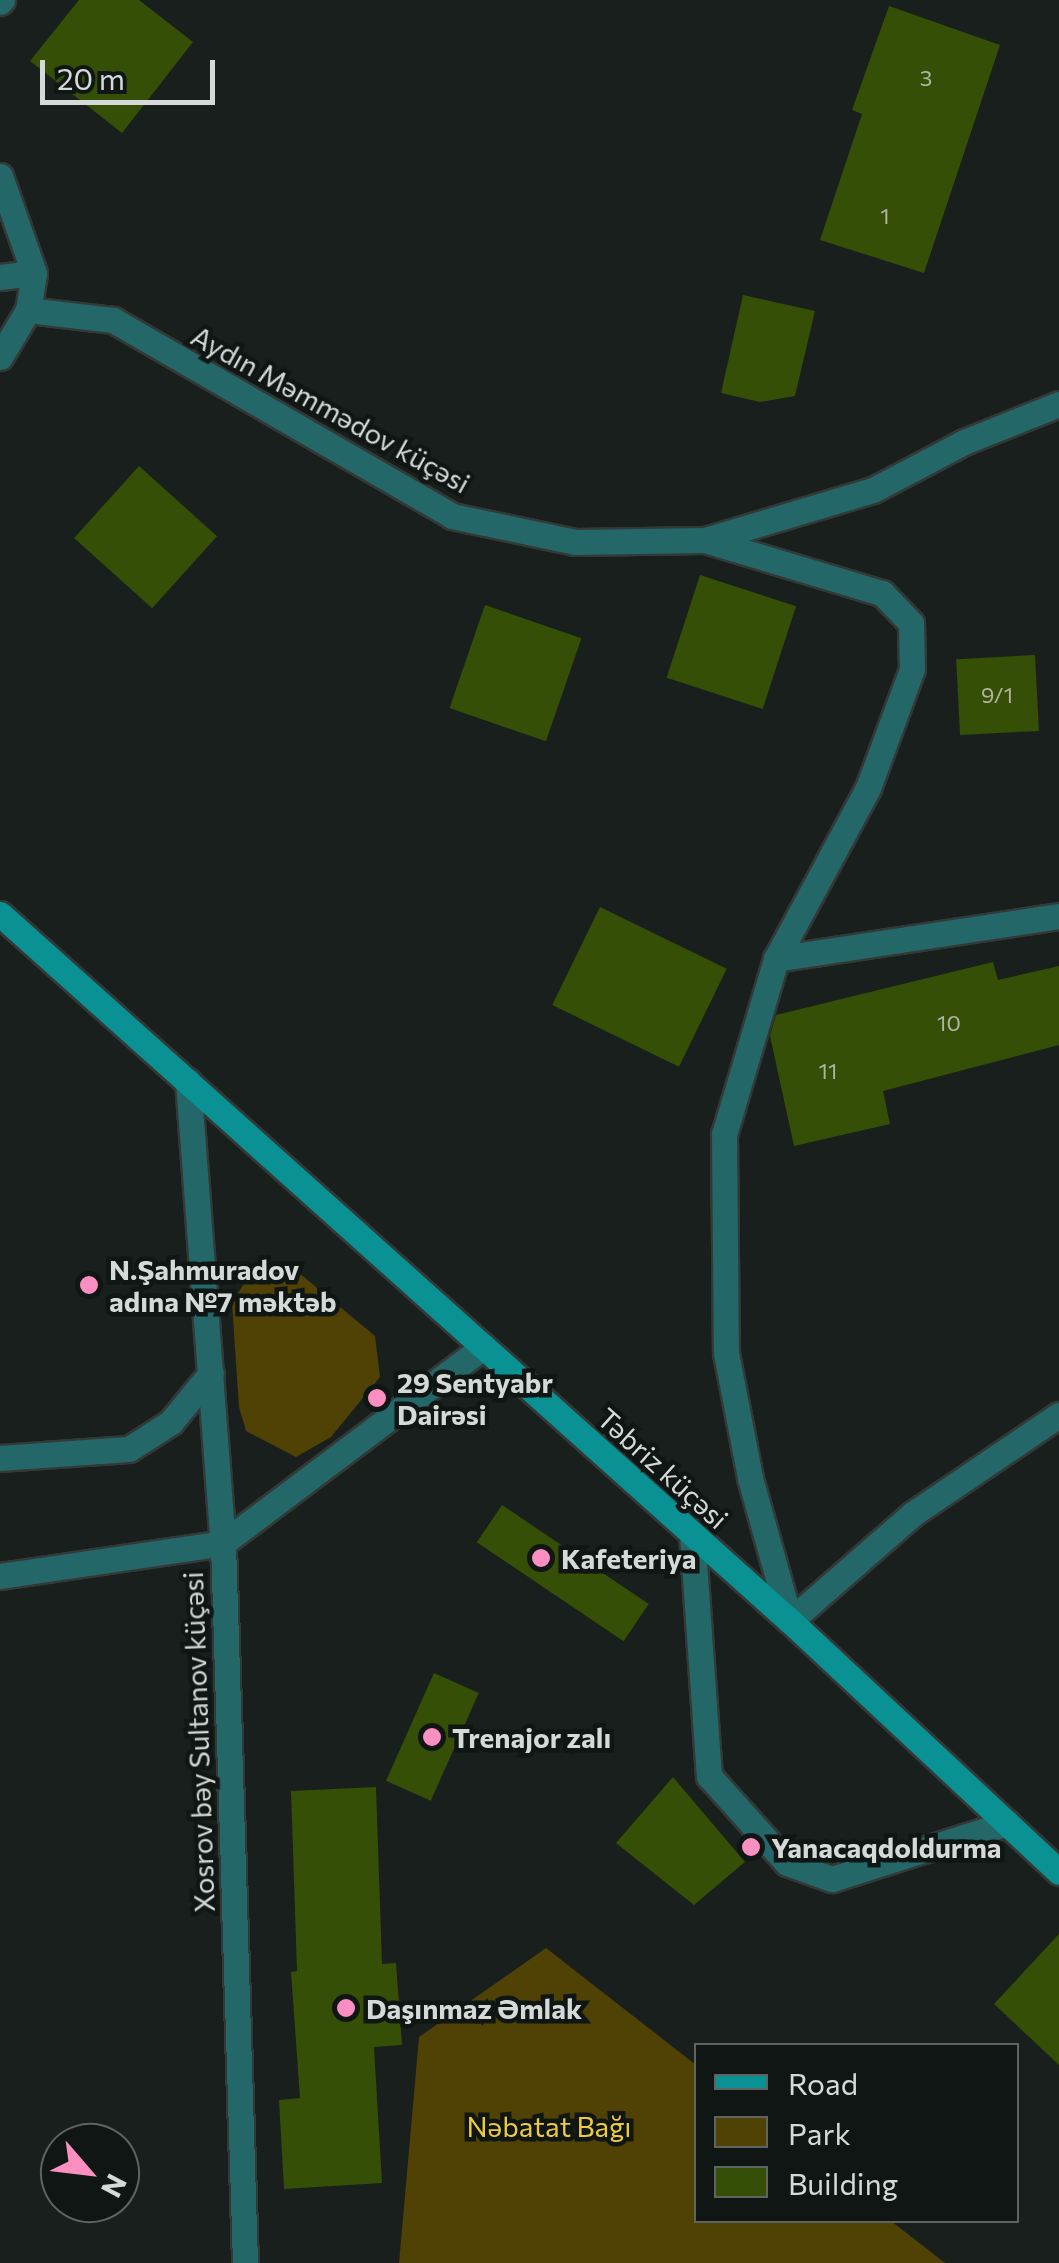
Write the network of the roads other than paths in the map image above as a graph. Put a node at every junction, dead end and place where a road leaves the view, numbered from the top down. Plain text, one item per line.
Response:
1 (0, 176) edge
2 (34, 273) junction
3 (0, 277) edge
4 (28, 310) junction
5 (0, 358) edge
6 (1059, 404) edge
7 (705, 540) junction
8 (0, 914) edge
9 (1059, 916) edge
10 (776, 958) junction
11 (188, 1081) junction
12 (482, 1348) junction
13 (211, 1372) junction
14 (1059, 1415) edge
15 (0, 1458) edge
16 (692, 1534) junction
17 (223, 1542) junction
18 (0, 1576) edge
19 (790, 1621) junction
20 (1006, 1823) junction
21 (1059, 1872) edge
22 (245, 2263) edge

1 - 2 street
2 - 3 street
2 - 4 street
4 - 5 street
4 - 7 street, Aydın Məmmədov küçəsi
6 - 7 street, Aydın Məmmədov küçəsi
7 - 10 street
8 - 11 main road, Təbriz küçəsi
9 - 10 street
10 - 19 street
11 - 12 main road, Təbriz küçəsi
11 - 13 street
12 - 16 main road, Təbriz küçəsi
12 - 17 street, Xosrov bəy Sultanov küçəsi
13 - 15 street
13 - 17 street
14 - 19 street
16 - 19 main road, Təbriz küçəsi
16 - 20 street
17 - 18 street
17 - 22 street, Xosrov bəy Sultanov küçəsi
19 - 20 main road, Təbriz küçəsi
20 - 21 main road, Təbriz küçəsi

